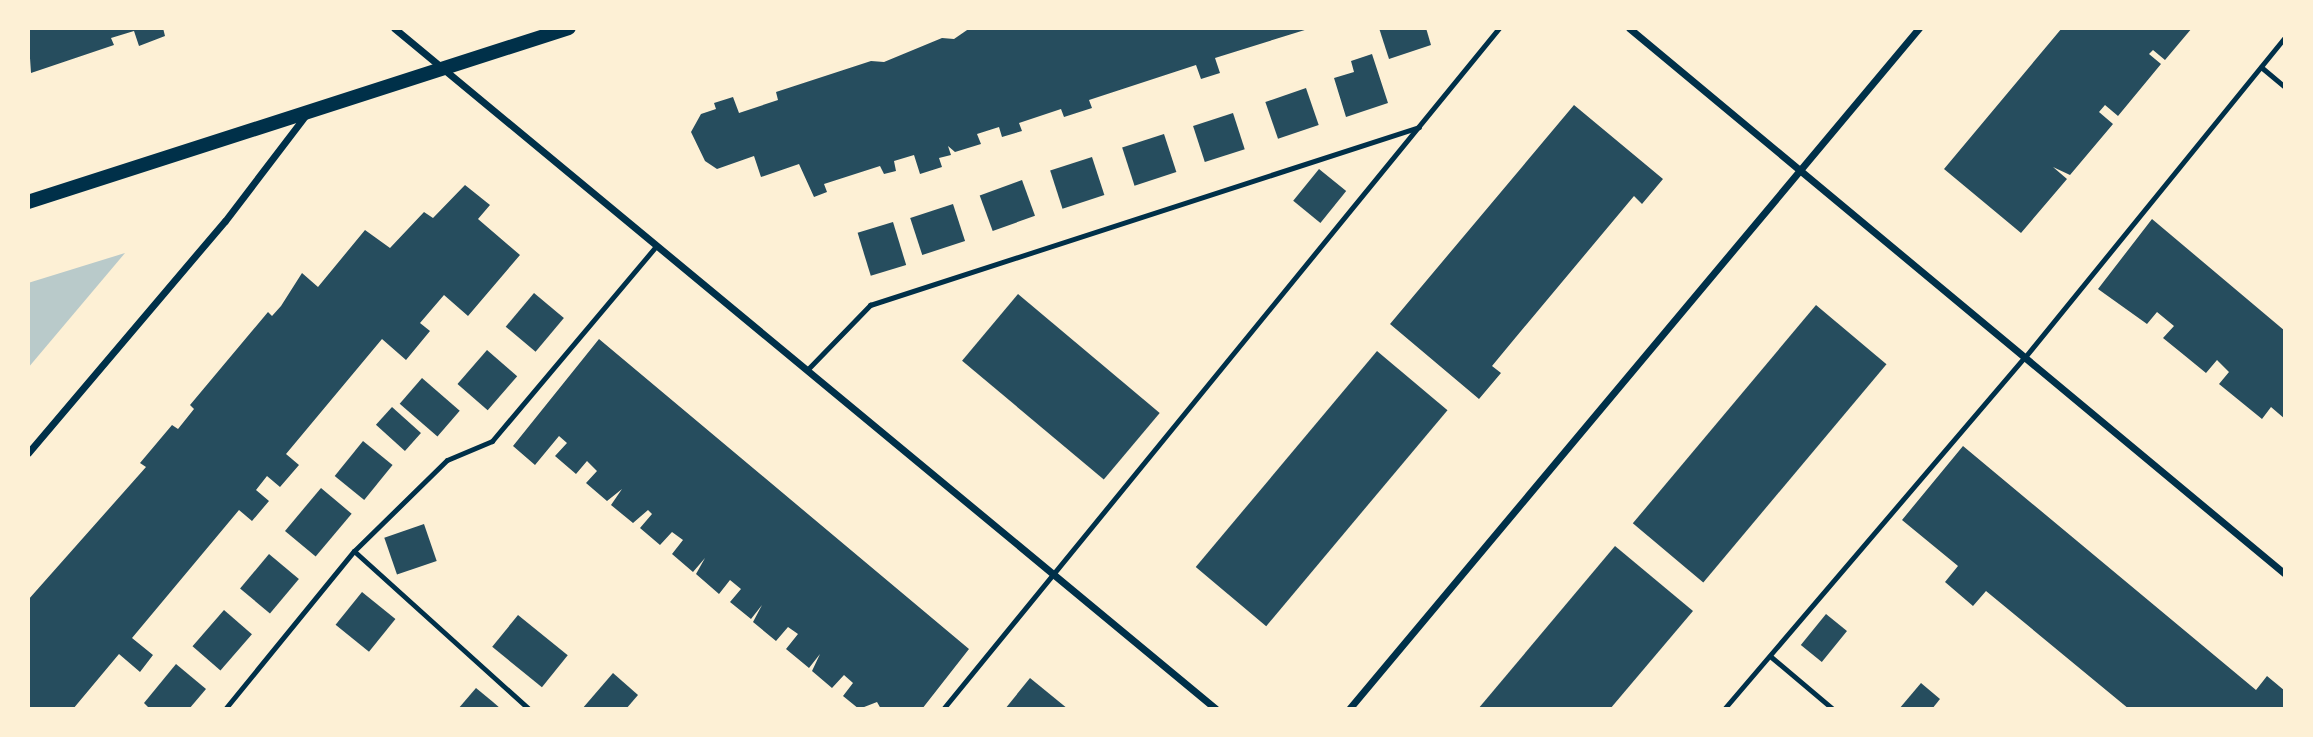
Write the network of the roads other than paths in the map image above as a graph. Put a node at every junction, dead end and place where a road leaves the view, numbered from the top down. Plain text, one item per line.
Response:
1 (394, 28) edge
2 (569, 28) edge
3 (1499, 28) edge
4 (1629, 28) edge
5 (1919, 28) edge
6 (2285, 37) edge
7 (2261, 67) junction
8 (443, 69) junction
9 (2285, 87) edge
10 (308, 111) junction
11 (1419, 127) junction
12 (1801, 170) junction
13 (28, 202) edge
14 (656, 246) junction
15 (2025, 358) junction
16 (807, 370) junction
17 (28, 453) edge
18 (355, 551) junction
19 (2285, 574) edge
20 (1054, 575) junction
21 (1770, 656) junction
22 (225, 709) edge
23 (529, 709) edge
24 (943, 709) edge
25 (1216, 709) edge
26 (1349, 709) edge
27 (1724, 709) edge
28 (1833, 709) edge

1 - 8 street
2 - 8 main road
3 - 11 lane
4 - 12 street
5 - 12 street
6 - 7 lane
7 - 9 lane
7 - 15 lane
8 - 10 main road
8 - 14 street
10 - 13 main road
10 - 17 street
11 - 16 lane
11 - 20 lane
12 - 15 street
12 - 26 street
14 - 16 street
14 - 18 lane
15 - 19 street
15 - 21 lane
16 - 20 street
18 - 22 lane
18 - 23 lane
20 - 24 lane
20 - 25 street
21 - 27 lane
21 - 28 lane

